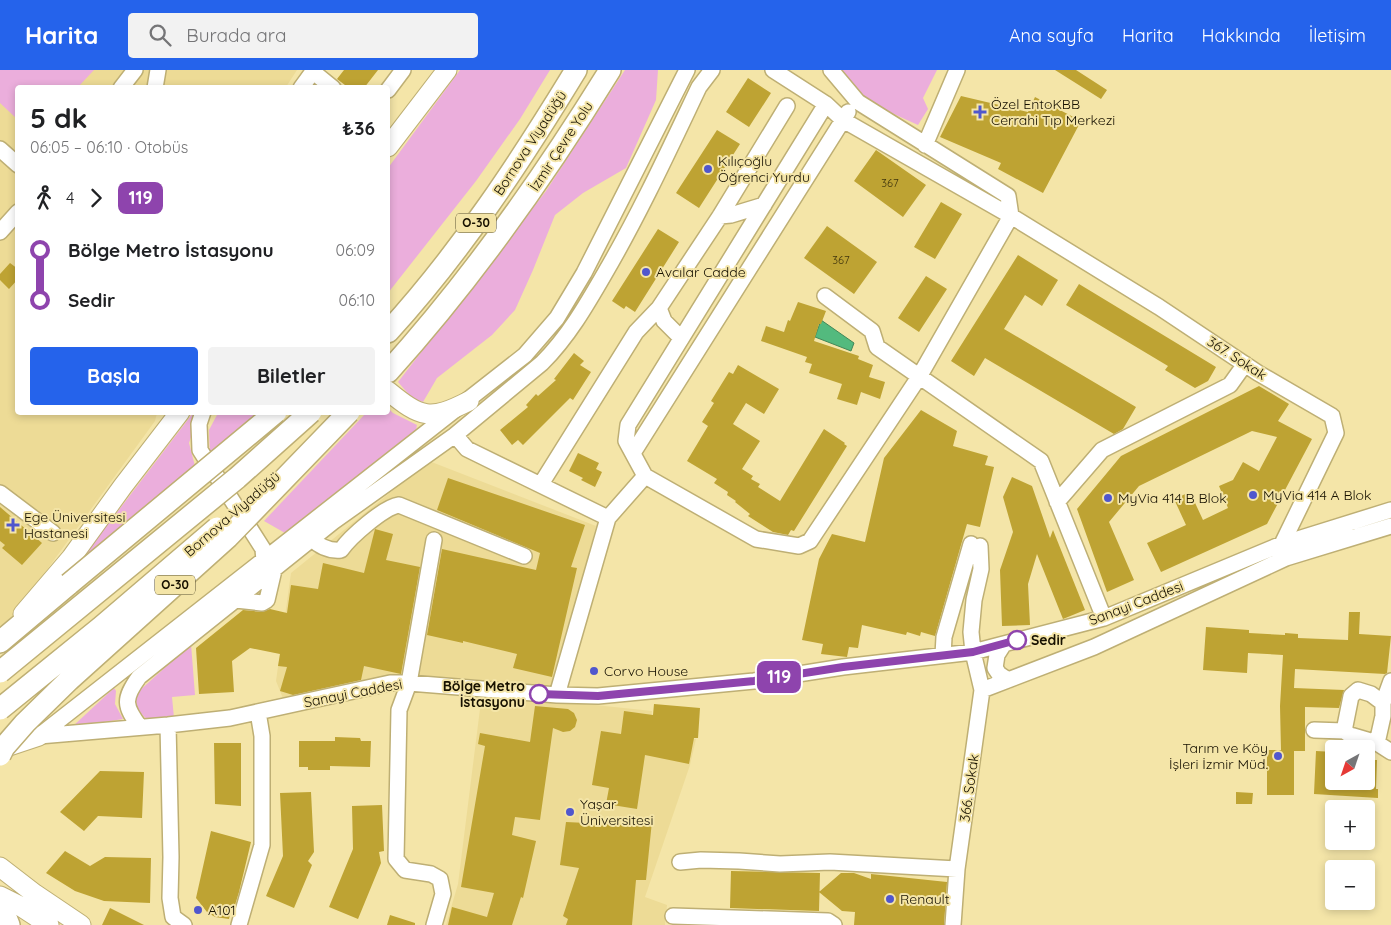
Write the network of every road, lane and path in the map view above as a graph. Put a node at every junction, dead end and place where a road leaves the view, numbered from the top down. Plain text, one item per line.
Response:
1 (135, 70) edge
2 (158, 70) edge
3 (403, 70) edge
4 (447, 70) edge
5 (576, 70) edge
6 (610, 70) edge
7 (686, 70) edge
8 (712, 70) edge
9 (773, 70) edge
10 (831, 70) edge
11 (956, 70) edge
12 (313, 71) edge
13 (123, 85) edge
14 (156, 85) edge
15 (303, 85) edge
16 (329, 85) edge
17 (390, 87) edge
18 (856, 99) junction
19 (826, 104) junction
20 (787, 106) dead end
21 (843, 120) junction
22 (390, 144) edge
23 (925, 145) junction
24 (0, 149) edge
25 (15, 162) edge
26 (764, 204) junction
27 (15, 215) edge
28 (720, 216) junction
29 (1011, 216) junction
30 (0, 232) edge
31 (825, 296) dead end
32 (659, 308) junction
33 (407, 311) junction
34 (390, 324) edge
35 (390, 330) edge
36 (681, 338) junction
37 (1245, 364) junction
38 (390, 370) edge
39 (920, 377) junction
40 (390, 393) edge
41 (469, 401) junction
42 (178, 415) edge
43 (202, 415) edge
44 (272, 415) edge
45 (308, 415) edge
46 (345, 415) edge
47 (345, 415) edge
48 (455, 435) junction
49 (632, 453) junction
50 (646, 476) junction
51 (541, 484) junction
52 (0, 494) edge
53 (1057, 502) junction
54 (1391, 510) edge
55 (608, 518) junction
56 (1391, 526) edge
57 (53, 533) dead end
58 (312, 539) junction
59 (434, 540) dead end
60 (1284, 551) junction
61 (524, 556) dead end
62 (269, 565) junction
63 (1104, 618) junction
64 (0, 641) edge
65 (1004, 644) junction
66 (973, 652) junction
67 (943, 655) junction
68 (0, 672) edge
69 (1008, 680) junction
70 (1391, 681) edge
71 (409, 683) junction
72 (982, 690) junction
73 (557, 695) junction
74 (1383, 703) junction
75 (0, 709) edge
76 (258, 712) junction
77 (168, 725) junction
78 (140, 727) junction
79 (1314, 730) dead end
80 (1344, 731) junction
81 (39, 736) junction
82 (1378, 743) junction
83 (0, 749) edge
84 (1391, 752) edge
85 (0, 755) edge
86 (0, 762) edge
87 (680, 862) dead end
88 (0, 867) edge
89 (958, 869) junction
90 (0, 896) edge
91 (0, 902) edge
92 (673, 916) dead end
93 (178, 921) edge
94 (9, 925) edge
95 (49, 925) edge
96 (81, 925) edge
97 (239, 925) edge
98 (434, 925) edge
99 (834, 925) edge
100 (953, 925) edge

1 - 13 street
2 - 14 street
3 - 17 street
4 - 22 main road
5 - 33 highway, Bornova Viyadüğü / O-30
6 - 38 highway, İzmir Çevre Yolu / O-30
7 - 41 street
8 - 48 street
9 - 19 street, 367. Sokak
10 - 18 street
11 - 23 street
12 - 15 street
12 - 16 street
18 - 21 street
18 - 23 street
19 - 21 street, 367. Sokak
19 - 26 street
20 - 28 street
21 - 29 street, 367. Sokak
21 - 49 street
23 - 29 street
24 - 25 street
26 - 28 street
26 - 36 street
27 - 30 street
28 - 32 street
29 - 37 street, 367. Sokak
29 - 39 street
31 - 39 street
32 - 36 street
32 - 51 street
33 - 34 highway
33 - 35 highway, Bornova Viyadüğü / O-30
36 - 49 street
37 - 53 street
37 - 60 street, 367. Sokak
39 - 50 street
39 - 53 street
40 - 41 main road
41 - 62 street
42 - 64 main road
43 - 62 street
44 - 64 highway, bridge
45 - 68 highway, Bornova Viyadüğü, bridge
46 - 75 highway, Bornova Viyadüğü / O-30, bridge
47 - 85 highway, O-30, bridge
48 - 51 street
48 - 58 street
49 - 50 street
50 - 55 street
51 - 55 street
52 - 57 street
53 - 63 street
54 - 60 street, Sanayi Caddesi
55 - 73 street
56 - 60 street, Sanayi Caddesi
58 - 61 street
58 - 62 street
59 - 71 street
60 - 63 street, Sanayi Caddesi
60 - 69 street, Sanayi Caddesi
62 - 78 street
62 - 81 street
63 - 65 street, Sanayi Caddesi
65 - 66 street, Sanayi Caddesi
65 - 69 street
66 - 67 street, Sanayi Caddesi
66 - 67 street, 366. Sokak
66 - 72 street, 366. Sokak
67 - 73 street, Sanayi Caddesi
69 - 72 street, Sanayi Caddesi
70 - 74 street
71 - 73 street, Sanayi Caddesi
71 - 76 street, Sanayi Caddesi
71 - 98 street
72 - 89 street, 366. Sokak
74 - 80 street
74 - 82 street
76 - 77 street, Sanayi Caddesi
76 - 97 street
77 - 78 street, Sanayi Caddesi
77 - 93 street
78 - 81 street, Sanayi Caddesi
79 - 80 street
80 - 82 street
81 - 83 main road
81 - 86 street
82 - 84 street
87 - 89 street
88 - 96 main road
89 - 100 street, 366. Sokak
90 - 95 main road
91 - 94 highway
92 - 99 street

